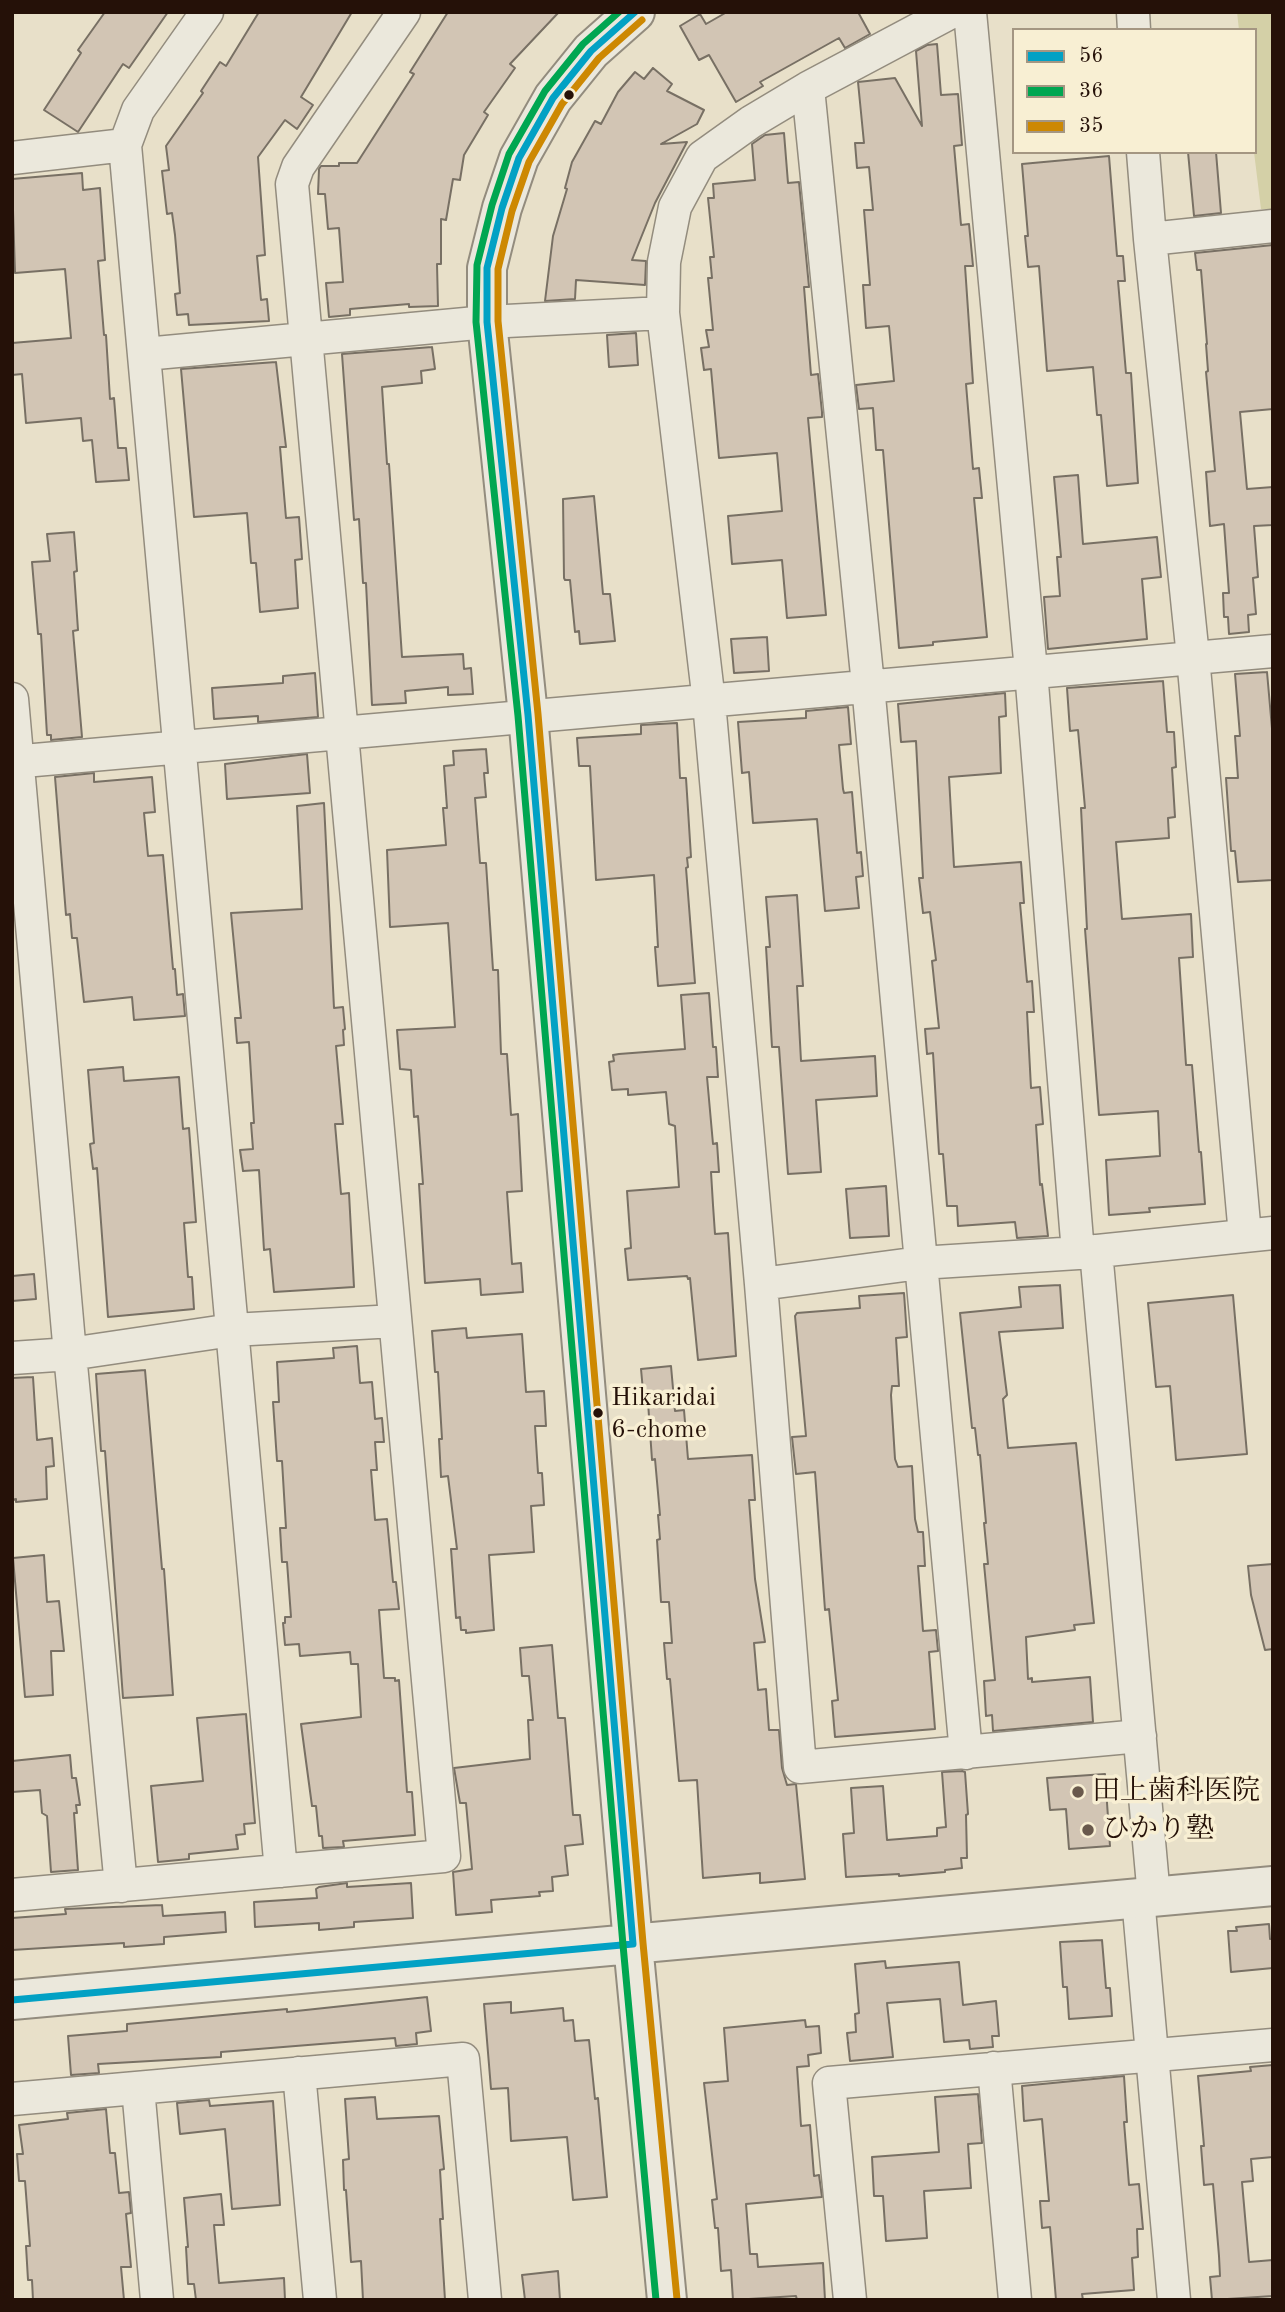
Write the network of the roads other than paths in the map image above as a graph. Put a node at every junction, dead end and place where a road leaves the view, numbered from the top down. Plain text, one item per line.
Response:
1 (208, 12) edge
2 (404, 12) edge
3 (635, 12) edge
4 (951, 12) edge
5 (970, 12) edge
6 (808, 88) junction
7 (125, 145) junction
8 (1143, 154) edge
9 (12, 158) edge
10 (1273, 226) edge
11 (1150, 239) junction
12 (663, 313) junction
13 (487, 322) junction
14 (307, 340) junction
15 (145, 354) junction
16 (1273, 651) edge
17 (1193, 657) junction
18 (1031, 671) junction
19 (868, 685) junction
20 (12, 699) edge
21 (709, 702) junction
22 (528, 715) junction
23 (342, 732) junction
24 (180, 746) junction
25 (15, 761) edge
26 (1259, 1234) edge
27 (1087, 1252) junction
28 (920, 1264) junction
29 (761, 1284) junction
30 (395, 1321) junction
31 (232, 1330) junction
32 (70, 1354) junction
33 (12, 1358) edge
34 (1140, 1736) junction
35 (965, 1753) junction
36 (281, 1871) junction
37 (121, 1886) junction
38 (1273, 1886) edge
39 (12, 1895) edge
40 (1146, 1898) junction
41 (633, 1944) junction
42 (12, 2000) edge
43 (1273, 2045) edge
44 (1152, 2055) junction
45 (994, 2068) junction
46 (299, 2073) junction
47 (138, 2088) junction
48 (12, 2099) edge
49 (157, 2300) edge
50 (320, 2300) edge
51 (485, 2300) edge
52 (667, 2300) edge
53 (850, 2300) edge
54 (1016, 2300) edge
55 (1174, 2300) edge

1 - 7 street
2 - 14 street
3 - 13 street
4 - 6 street
5 - 18 street
6 - 12 street
6 - 19 street
7 - 9 street
7 - 15 street
8 - 11 street
10 - 11 street
11 - 17 street
12 - 13 street
12 - 21 street
13 - 14 street
13 - 22 street
14 - 15 street
14 - 23 street
15 - 24 street
16 - 17 street
17 - 18 street
17 - 26 street
18 - 19 street
18 - 27 street
19 - 21 street
19 - 28 street
20 - 25 street
21 - 22 street
21 - 29 street
22 - 23 street
22 - 41 street
23 - 24 street
23 - 30 street
24 - 25 street
24 - 31 street
25 - 32 street
26 - 27 street
27 - 28 street
27 - 34 street
28 - 29 street
28 - 35 street
29 - 35 street
30 - 31 street
30 - 36 street
31 - 32 street
31 - 36 street
32 - 33 street
32 - 37 street
34 - 35 street
34 - 40 street
36 - 37 street
37 - 39 street
38 - 40 street
40 - 41 street
40 - 44 street
41 - 42 street
41 - 52 street
43 - 44 street
44 - 45 street
44 - 55 street
45 - 53 street
45 - 54 street
46 - 47 street
46 - 50 street
46 - 51 street
47 - 48 street
47 - 49 street

